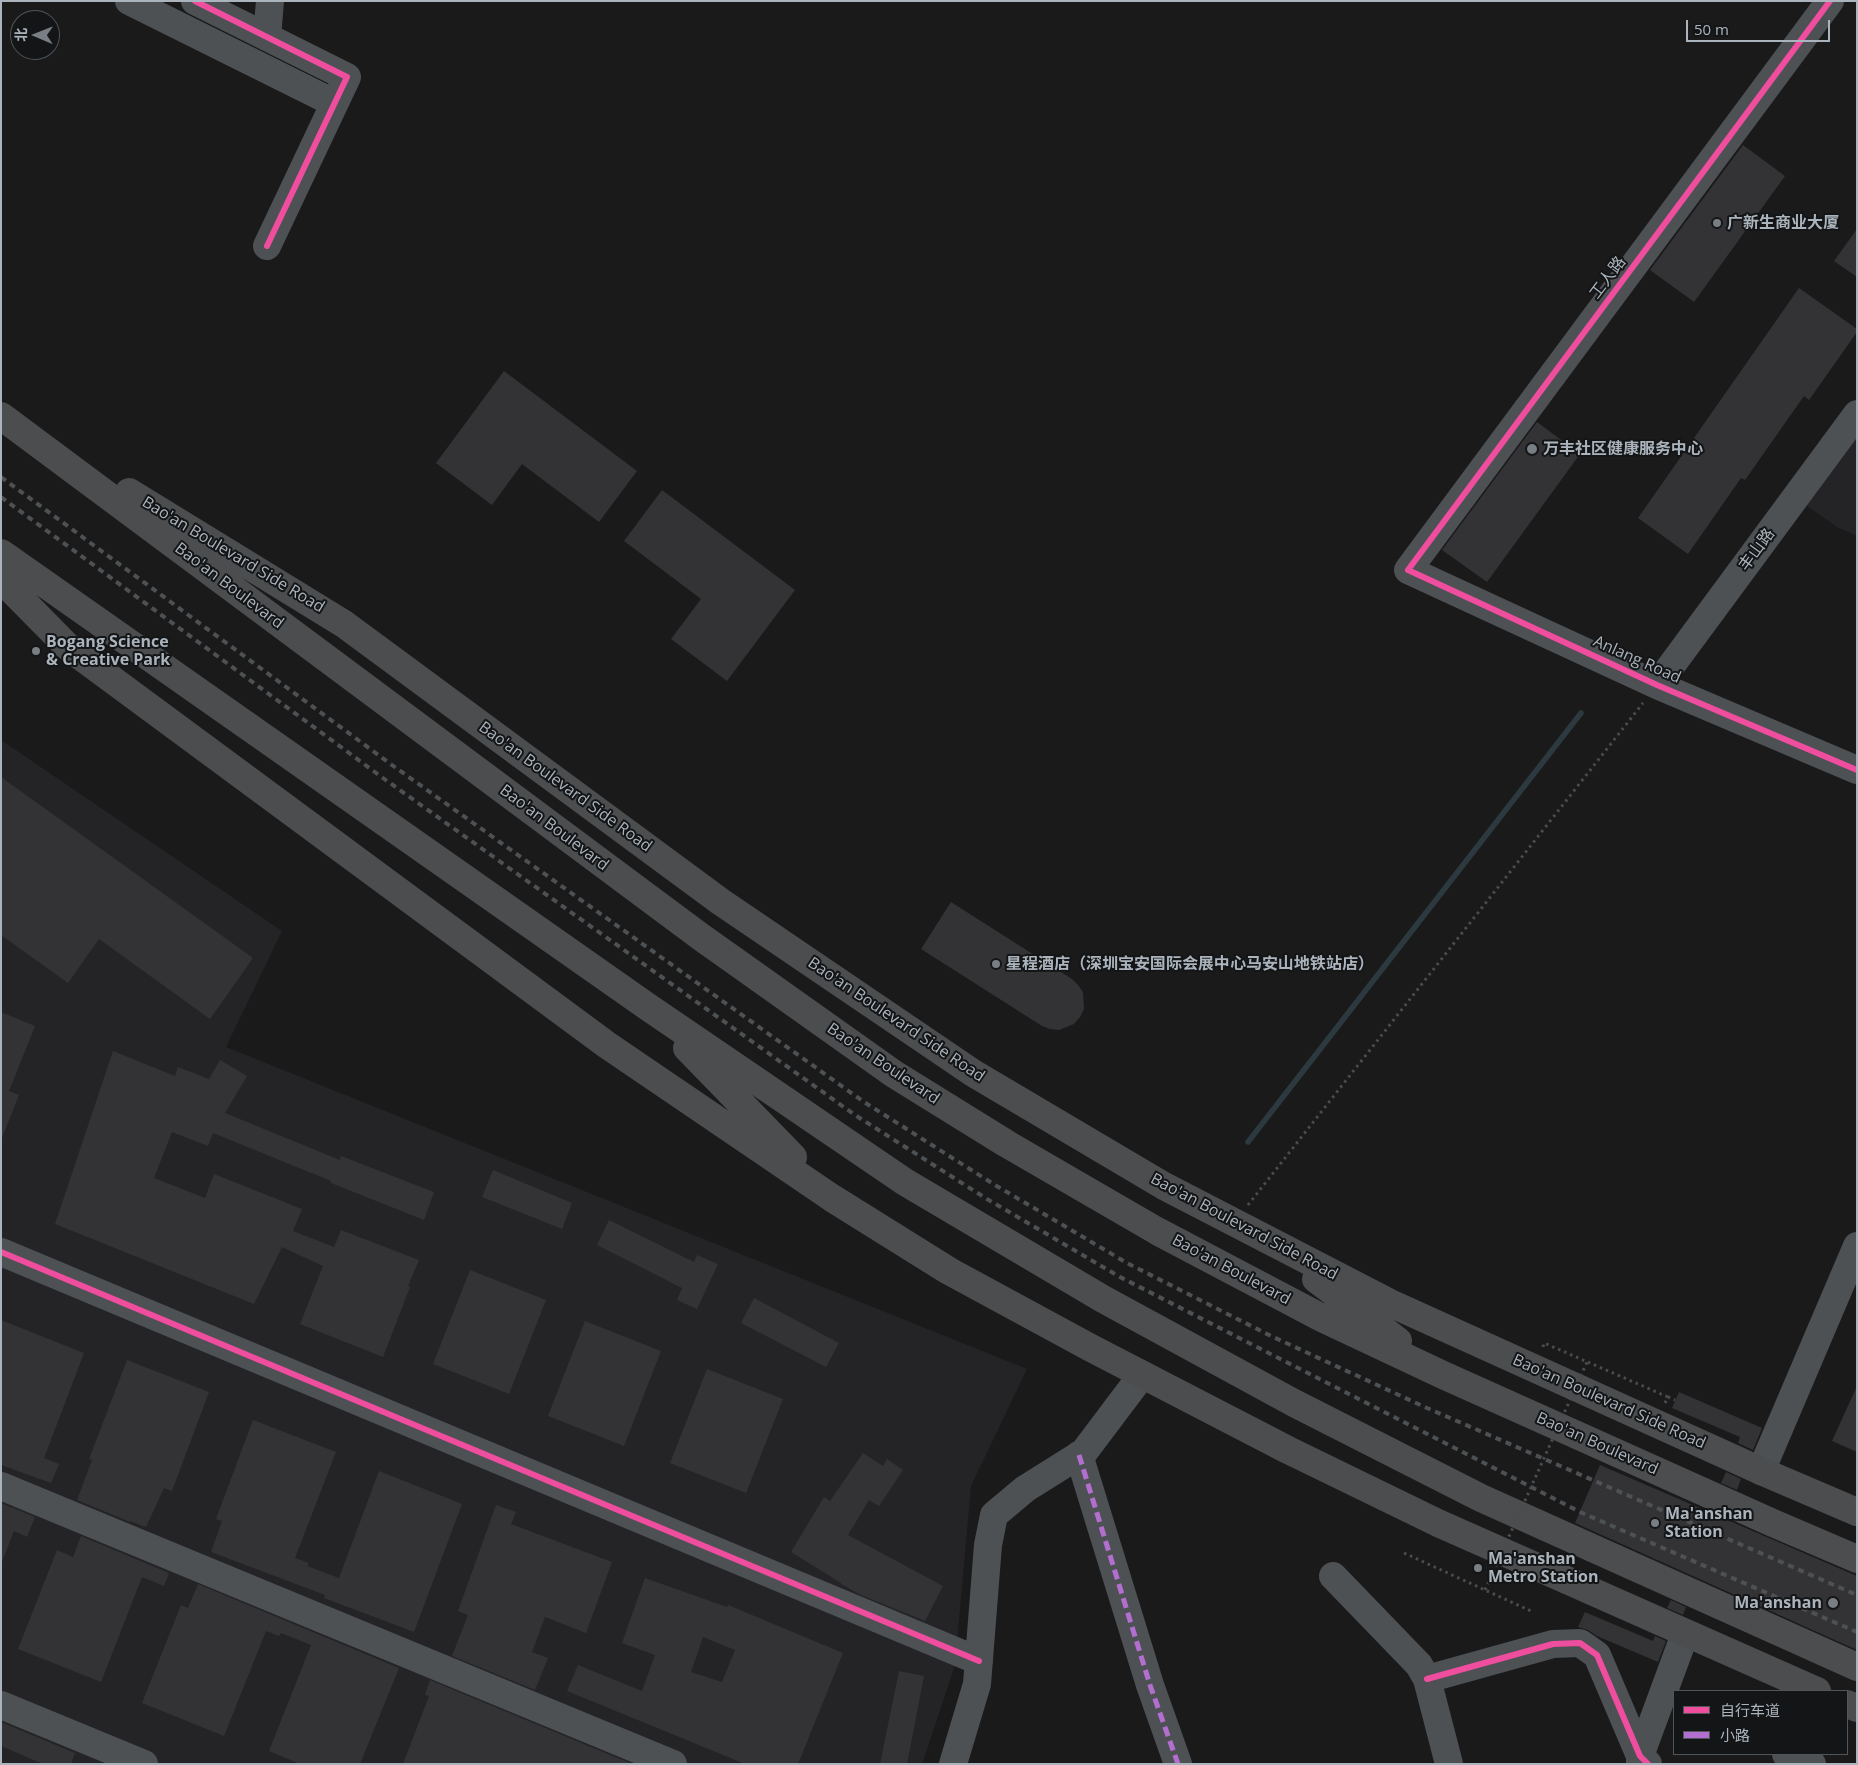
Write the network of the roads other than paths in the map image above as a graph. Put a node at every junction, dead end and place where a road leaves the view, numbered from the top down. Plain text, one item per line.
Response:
1 (129, 1) edge
2 (195, 1) edge
3 (270, 1) edge
4 (1830, 1) edge
5 (267, 37) junction
6 (334, 103) junction
7 (267, 246) dead end
8 (1857, 414) edge
9 (1, 415) edge
10 (1, 553) edge
11 (1408, 570) joint
12 (1, 579) edge
13 (1657, 685) junction
14 (1857, 770) edge
15 (648, 1007) junction
16 (832, 1198) junction
17 (1248, 1223) junction
18 (1857, 1246) edge
19 (1, 1252) edge
20 (1142, 1375) junction
21 (1443, 1375) junction
22 (1079, 1454) junction
23 (1761, 1470) junction
24 (1, 1486) edge
25 (1857, 1512) edge
26 (1857, 1559) edge
27 (1333, 1576) dead end
28 (1685, 1634) junction
29 (979, 1661) junction
30 (1857, 1667) edge
31 (1427, 1679) junction
32 (1815, 1690) edge
33 (1, 1705) edge
34 (1667, 1706) edge
35 (1789, 1755) edge
36 (1643, 1761) edge
37 (144, 1764) edge
38 (674, 1764) edge
39 (953, 1764) edge
40 (1178, 1764) edge
41 (1449, 1764) edge
42 (1812, 1764) edge

1 - 6 street
2 - 5 street
3 - 5 street
4 - 11 street, 工人路
5 - 6 street
6 - 7 street
8 - 13 street, 丰山路
9 - 17 main road, Bao'an Boulevard Side Road
9 - 21 main road, Bao'an Boulevard
10 - 15 main road
11 - 13 street, Anlang Road
12 - 16 main road
13 - 14 street, Anlang Road
15 - 16 main road
15 - 30 main road
16 - 20 main road
17 - 21 main road
17 - 23 main road, Bao'an Boulevard Side Road
18 - 23 street
19 - 29 street
20 - 22 street
20 - 28 main road
21 - 26 main road, Bao'an Boulevard
22 - 29 street
22 - 40 street
23 - 25 main road, Bao'an Boulevard Side Road
24 - 38 street
27 - 31 street
28 - 32 main road
28 - 34 street
29 - 39 street
31 - 36 street
31 - 41 street
33 - 37 street
34 - 36 street
35 - 42 street

